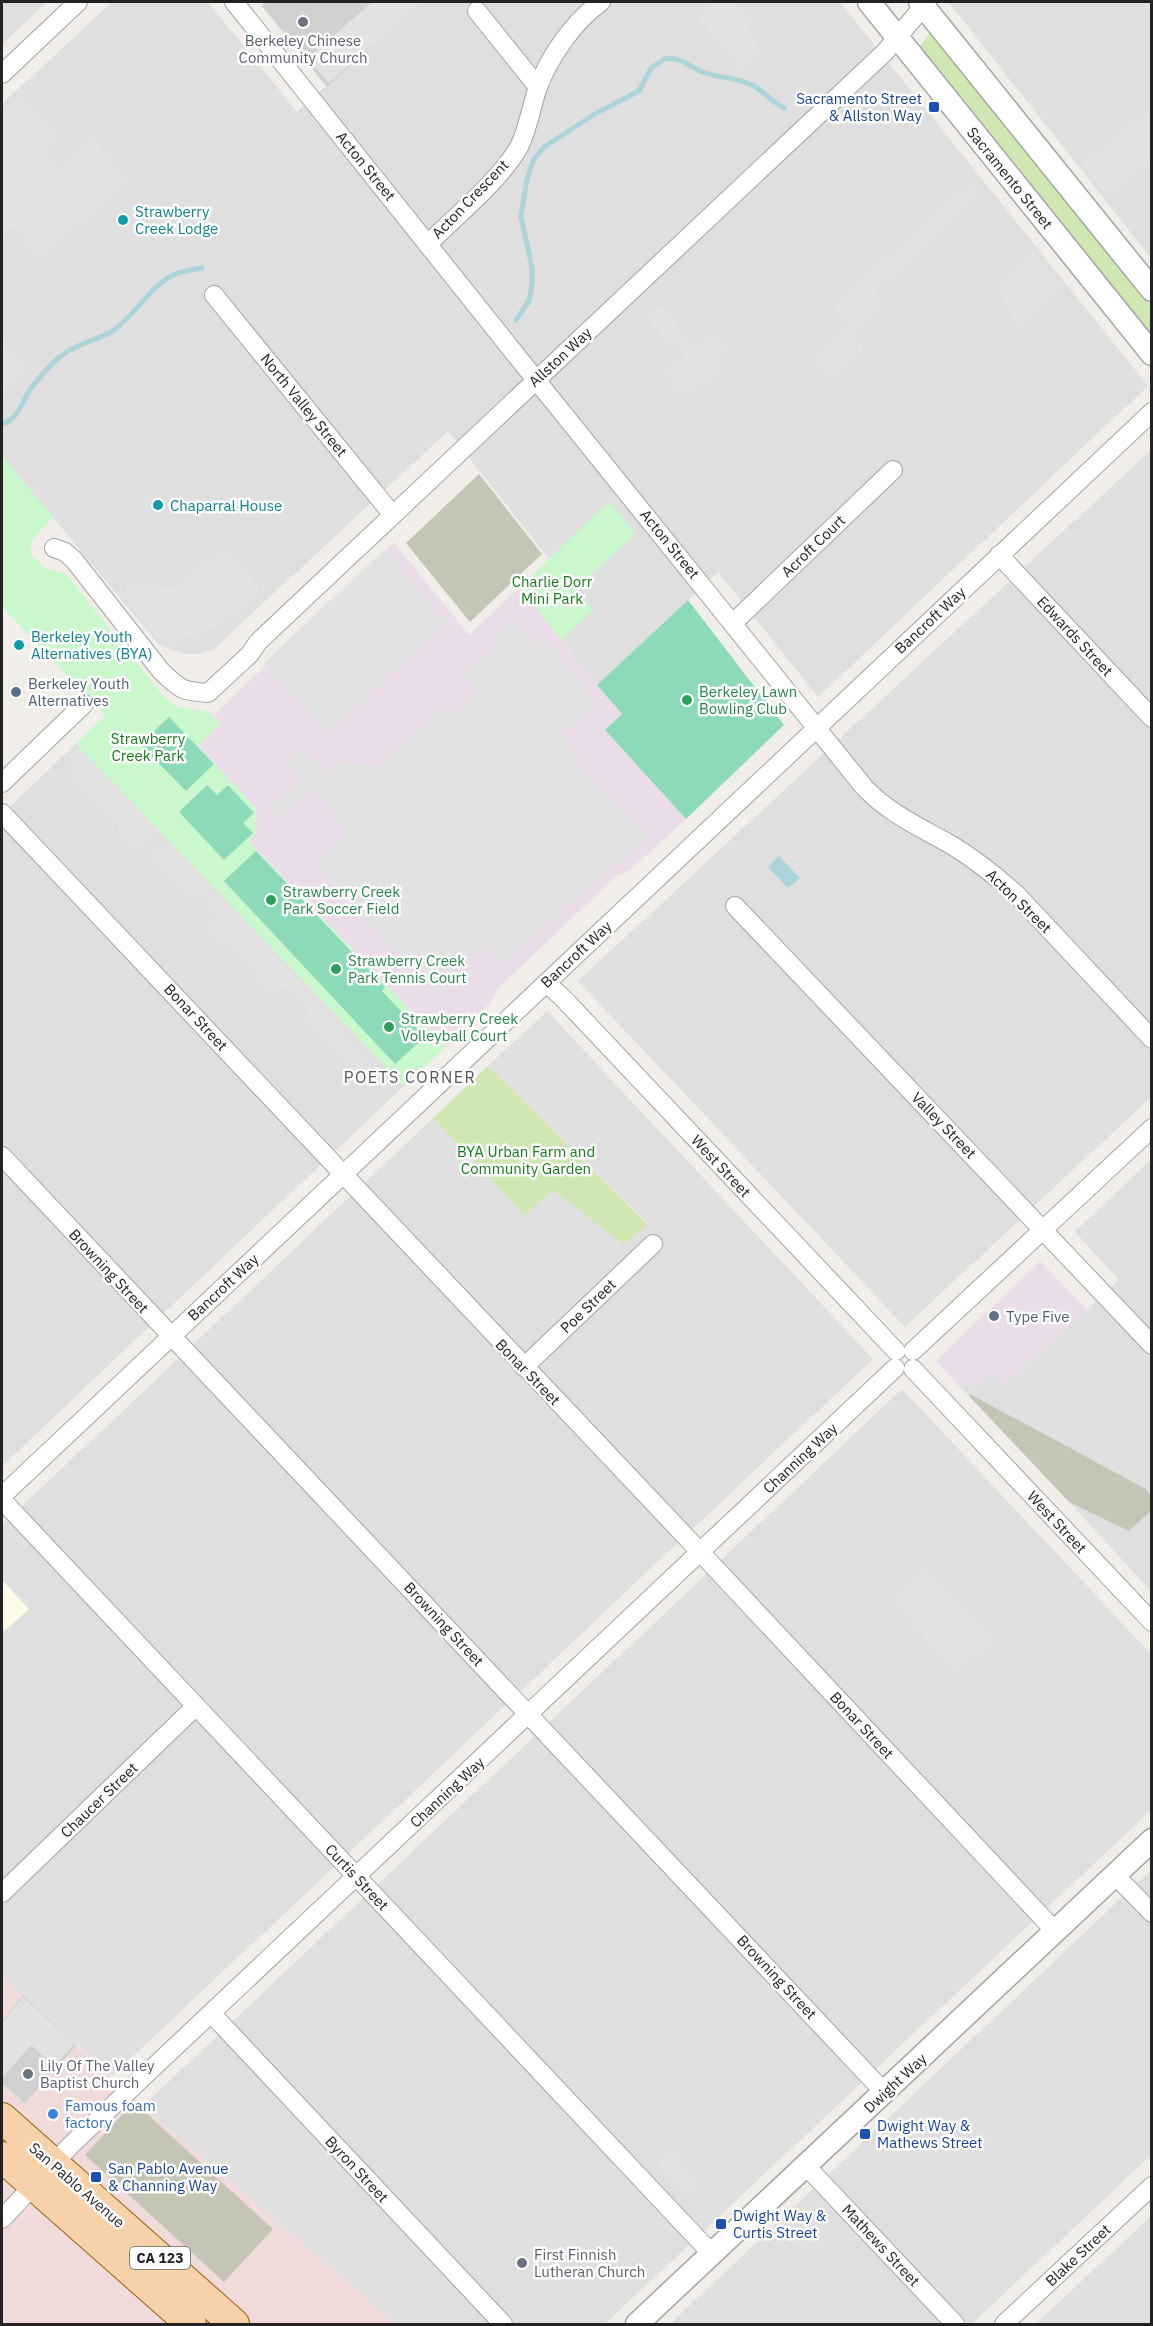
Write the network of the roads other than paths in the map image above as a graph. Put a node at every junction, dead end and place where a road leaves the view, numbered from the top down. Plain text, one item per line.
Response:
1 (78, 2) edge
2 (234, 2) edge
3 (601, 2) edge
4 (869, 2) edge
5 (924, 3) edge
6 (477, 11) dead end
7 (898, 37) junction
8 (2, 74) edge
9 (538, 87) junction
10 (428, 244) junction
11 (1152, 290) edge
12 (214, 295) dead end
13 (1152, 354) edge
14 (536, 380) junction
15 (1152, 412) edge
16 (893, 470) dead end
17 (392, 514) junction
18 (54, 548) dead end
19 (999, 555) junction
20 (733, 623) junction
21 (84, 704) dead end
22 (1152, 718) edge
23 (816, 728) junction
24 (2, 783) edge
25 (2, 813) edge
26 (735, 906) dead end
27 (546, 983) junction
28 (1152, 1039) edge
29 (1152, 1128) edge
30 (2, 1156) edge
31 (343, 1175) junction
32 (1044, 1230) junction
33 (653, 1244) dead end
34 (171, 1336) junction
35 (1152, 1345) edge
36 (904, 1360) junction
37 (524, 1367) junction
38 (2, 1496) edge
39 (2, 1500) edge
40 (700, 1552) junction
41 (1152, 1622) edge
42 (196, 1706) junction
43 (530, 1714) junction
44 (1152, 1840) edge
45 (1115, 1875) junction
46 (356, 1876) junction
47 (2, 1893) edge
48 (1152, 1913) edge
49 (1055, 1931) junction
50 (211, 2013) junction
51 (884, 2092) junction
52 (2, 2118) edge
53 (2, 2157) edge
54 (806, 2166) junction
55 (43, 2174) junction
56 (1152, 2186) edge
57 (2, 2219) edge
58 (712, 2254) junction
59 (190, 2325) edge
60 (234, 2325) edge
61 (503, 2325) edge
62 (638, 2325) edge
63 (956, 2325) edge
64 (1004, 2325) edge

1 - 8 street
2 - 10 street, Acton Street
3 - 9 street, Acton Crescent
4 - 7 street, Sacramento Street
5 - 7 street, Allston Way
5 - 11 street
6 - 9 street
7 - 13 street, Sacramento Street
7 - 14 street, Allston Way
9 - 10 street, Acton Crescent
10 - 14 street, Acton Street
12 - 17 street, North Valley Street
14 - 17 street, Allston Way
14 - 20 street, Acton Street
15 - 19 street, Bancroft Way
16 - 20 street, Acroft Court
17 - 18 street, Allston Way
19 - 22 street, Edwards Street
19 - 23 street, Bancroft Way
20 - 23 street, Acton Street
21 - 24 street
23 - 27 street, Bancroft Way
23 - 28 street, Acton Street
25 - 31 street, Bonar Street
26 - 32 street, Valley Street
27 - 31 street, Bancroft Way
27 - 36 street, West Street
29 - 32 street, Channing Way
30 - 34 street, Browning Street
31 - 34 street, Bancroft Way
31 - 37 street, Bonar Street
32 - 35 street, Valley Street
32 - 36 street, Channing Way
33 - 37 street, Poe Street
34 - 38 street, Bancroft Way
34 - 43 street, Browning Street
36 - 40 street, Channing Way
36 - 41 street, West Street
37 - 40 street, Bonar Street
39 - 42 street, Curtis Street
40 - 43 street, Channing Way
40 - 49 street, Bonar Street
42 - 46 street, Curtis Street
42 - 47 street, Chaucer Street
43 - 46 street, Channing Way
43 - 51 street, Browning Street
44 - 45 street, Dwight Way
45 - 48 street
45 - 49 street, Dwight Way
46 - 50 street, Channing Way
46 - 58 street, Curtis Street
49 - 51 street, Dwight Way
50 - 55 street, Channing Way
50 - 61 street, Byron Street
51 - 54 street, Dwight Way
52 - 55 main road, San Pablo Avenue / CA 123
53 - 55 main road, San Pablo Avenue / CA 123
54 - 58 street, Dwight Way
54 - 63 street, Mathews Street
55 - 57 street, Channing Way
55 - 59 main road, San Pablo Avenue / CA 123
55 - 60 main road, San Pablo Avenue / CA 123
56 - 64 street, Blake Street
58 - 62 street, Dwight Way

